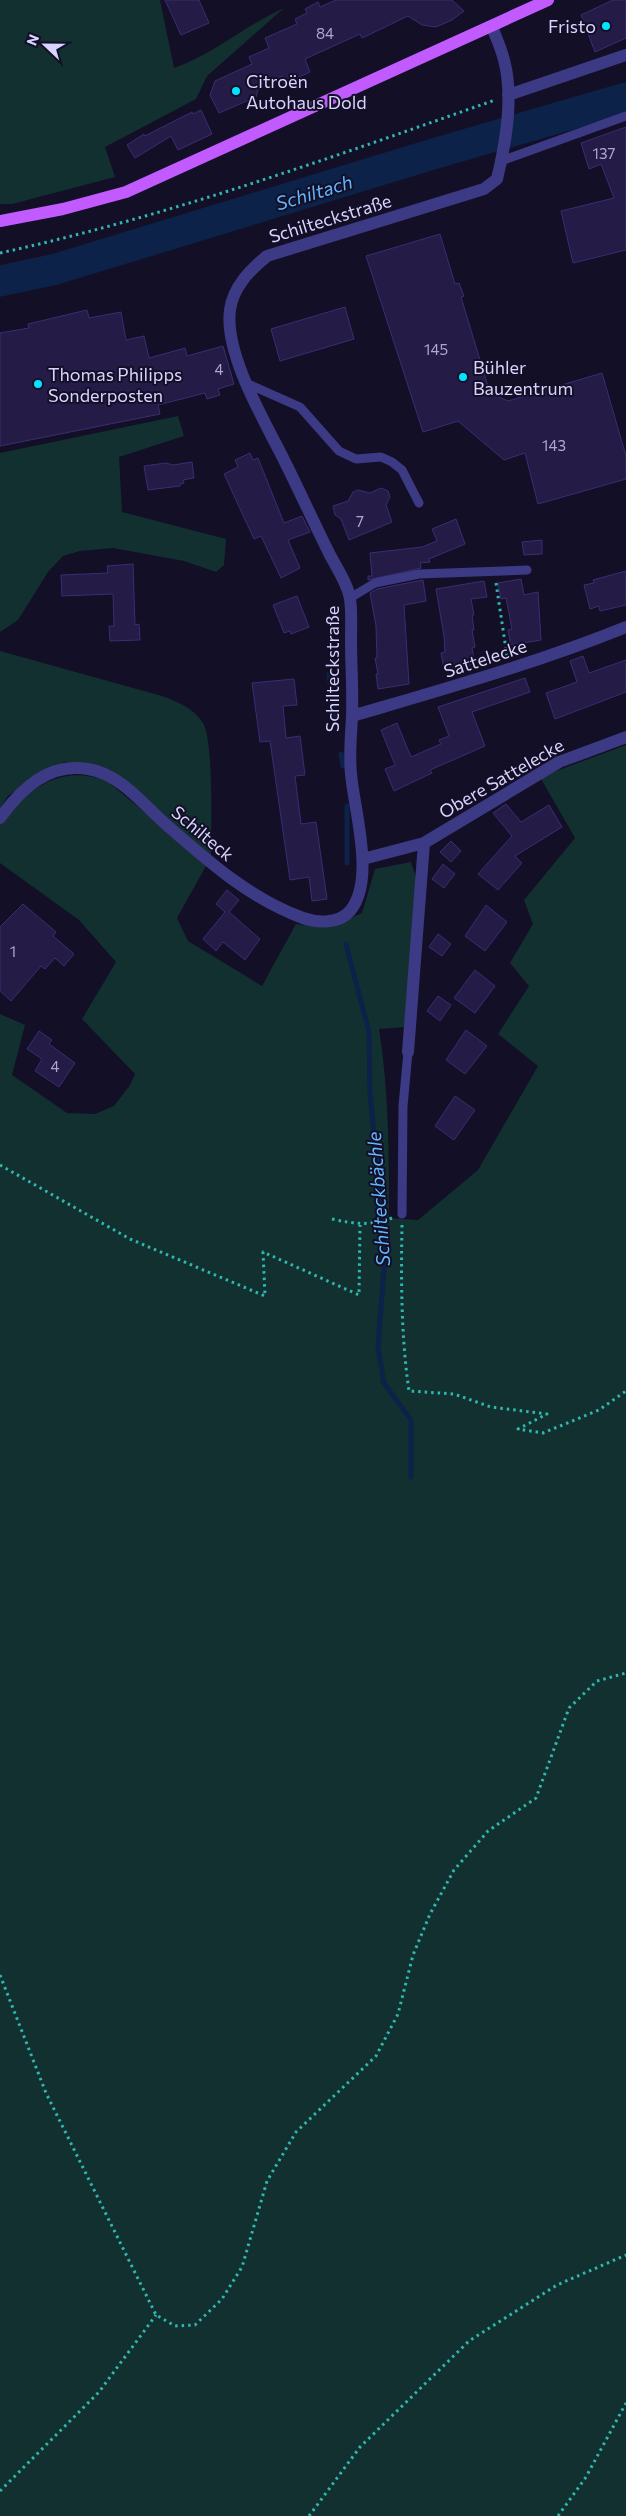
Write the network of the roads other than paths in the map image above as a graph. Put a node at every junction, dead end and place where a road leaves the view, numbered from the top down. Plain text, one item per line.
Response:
1 (548, 0) edge
2 (492, 27) junction
3 (626, 55) edge
4 (508, 95) junction
5 (626, 116) edge
6 (502, 160) junction
7 (0, 221) edge
8 (246, 382) junction
9 (419, 503) dead end
10 (528, 570) dead end
11 (350, 598) junction
12 (626, 627) edge
13 (352, 716) junction
14 (626, 736) edge
15 (0, 818) edge
16 (424, 843) junction
17 (363, 859) junction
18 (408, 1052) joint
19 (402, 1214) road end

1 - 2 main road
2 - 4 street, Schilteckstraße
2 - 7 main road
3 - 4 street
4 - 6 street, Schilteckstraße
5 - 6 lane
6 - 8 street, Schilteckstraße
8 - 9 lane
8 - 11 street, Schilteckstraße
10 - 11 lane
11 - 13 street, Schilteckstraße
12 - 13 street, Sattelecke
13 - 17 street, Schilteckstraße
14 - 16 street, Obere Sattelecke
15 - 17 street, Schilteck
16 - 17 street
16 - 18 street
18 - 19 lane

